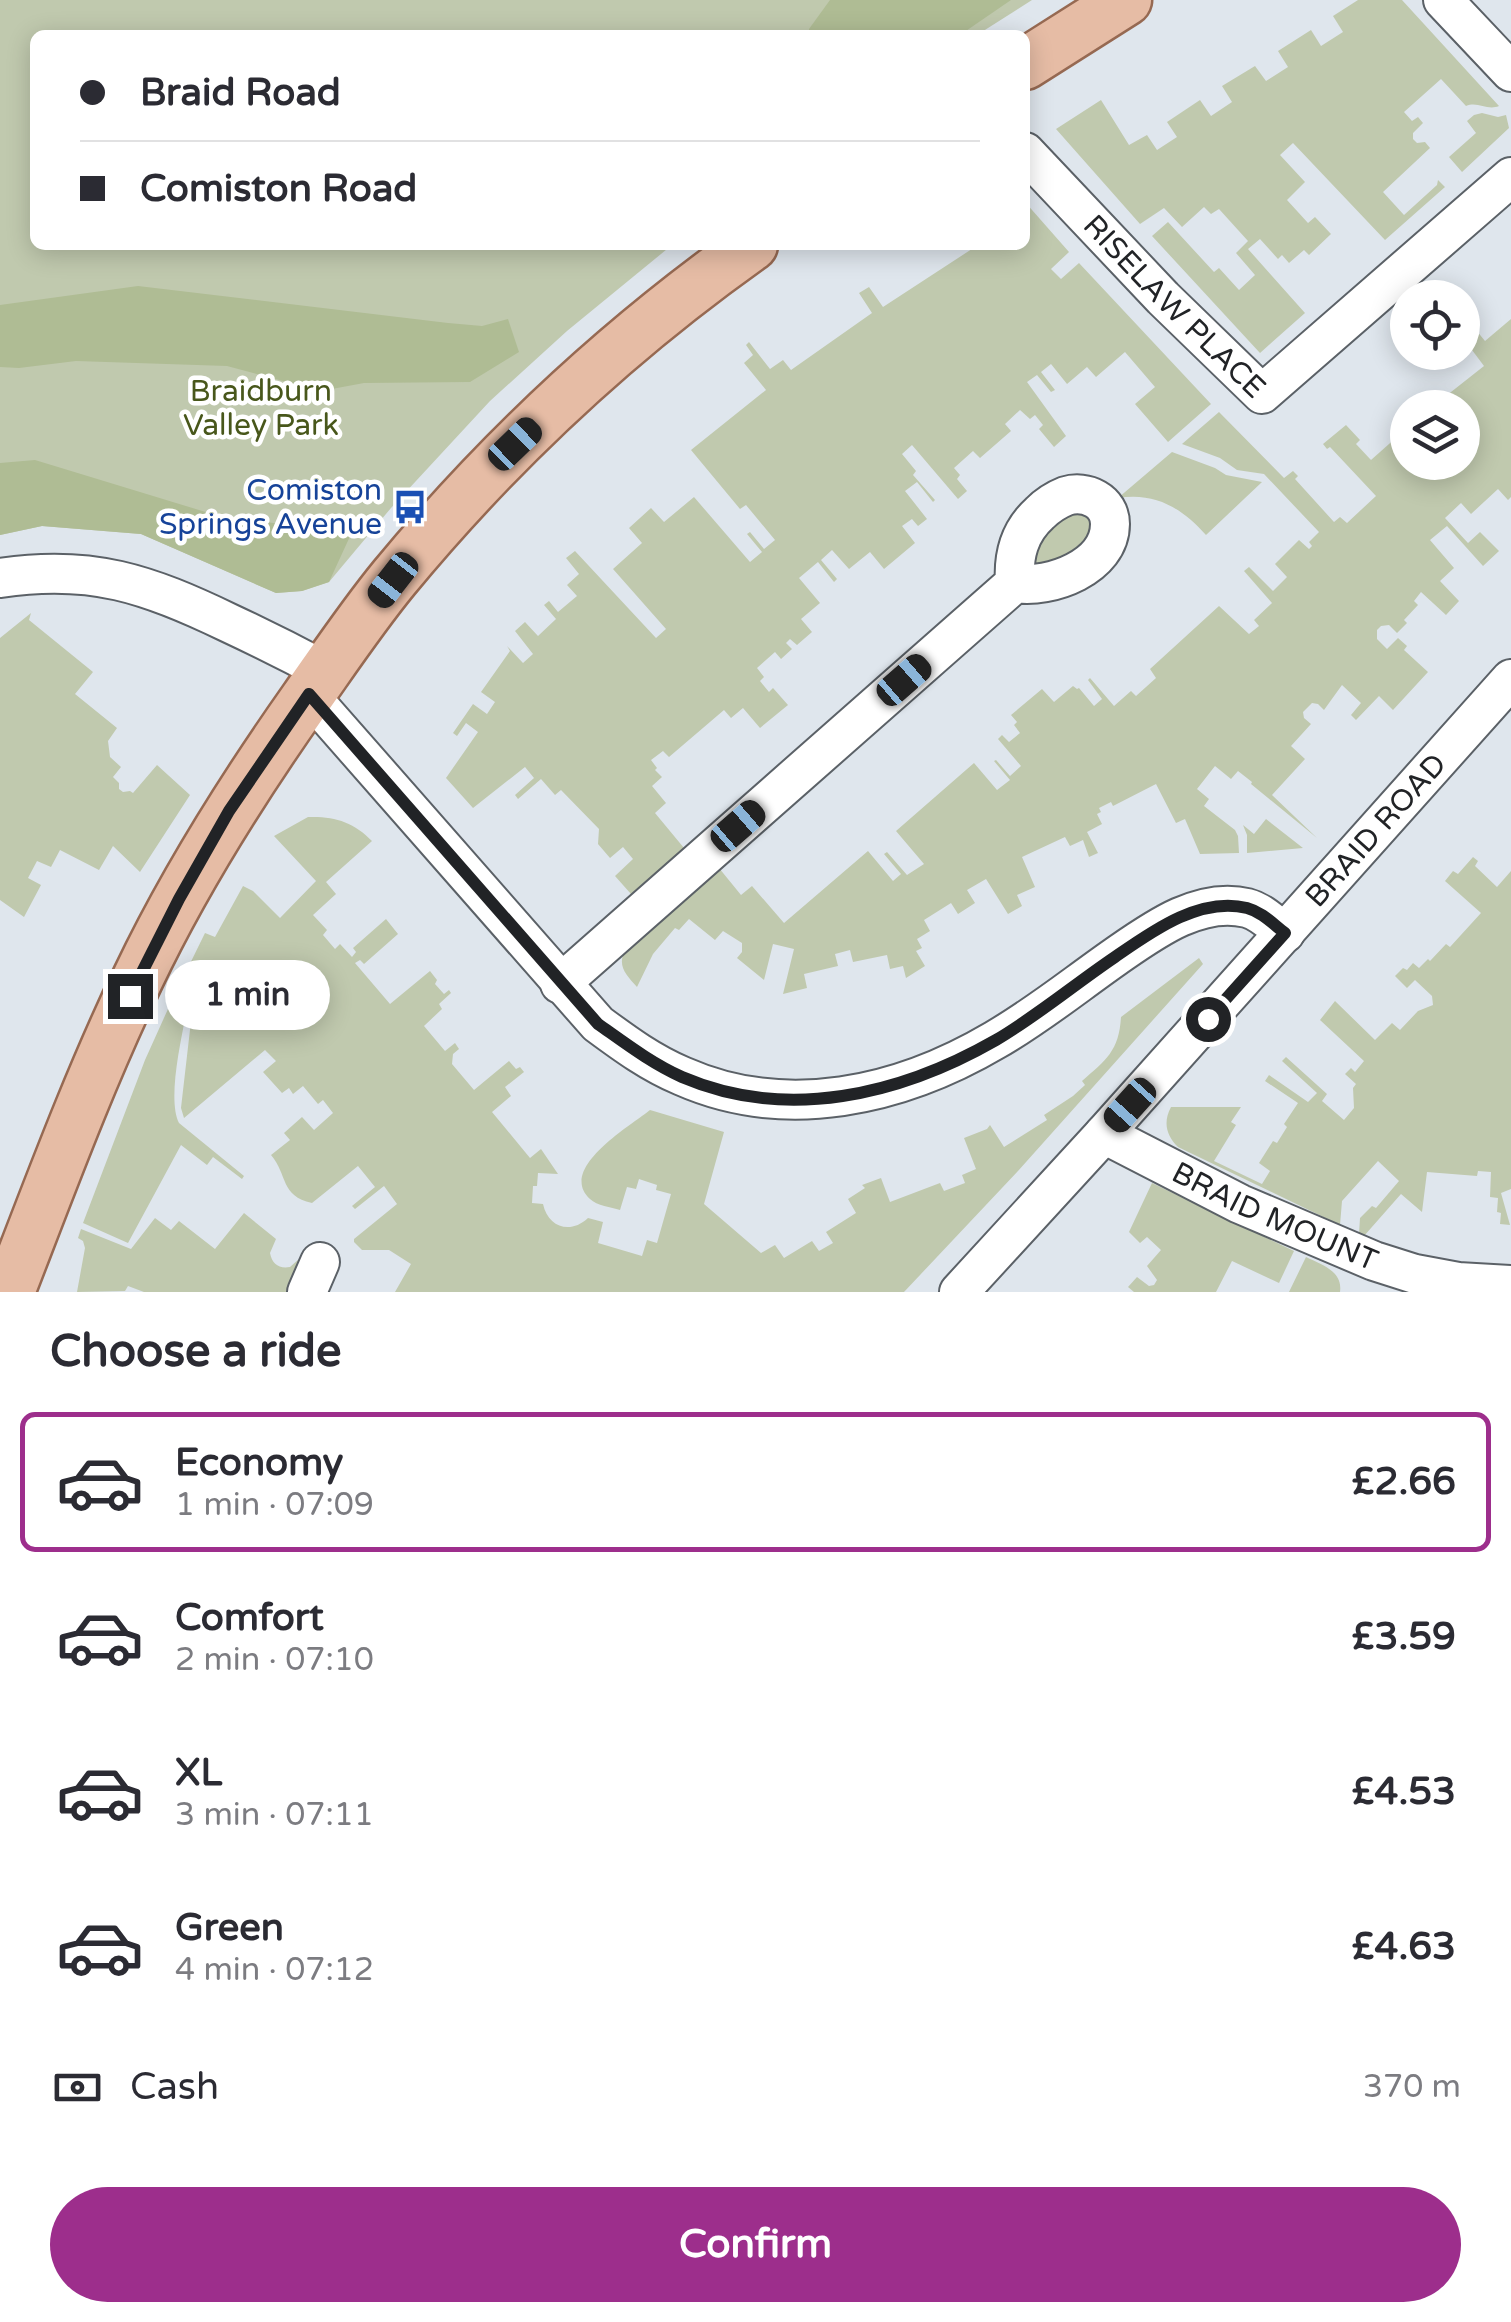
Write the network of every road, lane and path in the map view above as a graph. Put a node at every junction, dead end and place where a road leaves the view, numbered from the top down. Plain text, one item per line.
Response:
1 (1126, 0) edge
2 (1443, 0) edge
3 (1030, 61) edge
4 (1511, 72) edge
5 (1030, 157) edge
6 (1511, 177) edge
7 (746, 250) edge
8 (0, 578) edge
9 (1015, 583) dead end
10 (1511, 679) edge
11 (317, 683) junction
12 (1285, 933) junction
13 (560, 984) junction
14 (1104, 1134) junction
15 (1367, 1277) edge
16 (1511, 1286) edge
17 (9, 1292) edge
18 (958, 1292) edge

1 - 3 main road
2 - 4 street
5 - 6 street, RISELAW PLACE
7 - 11 main road
8 - 11 street
9 - 13 street
10 - 12 street, BRAID ROAD
11 - 13 street
11 - 17 main road
12 - 13 street
12 - 14 street, BRAID ROAD
14 - 15 street, BRAID MOUNT
14 - 18 street, BRAID ROAD
15 - 16 street, BRAID MOUNT

